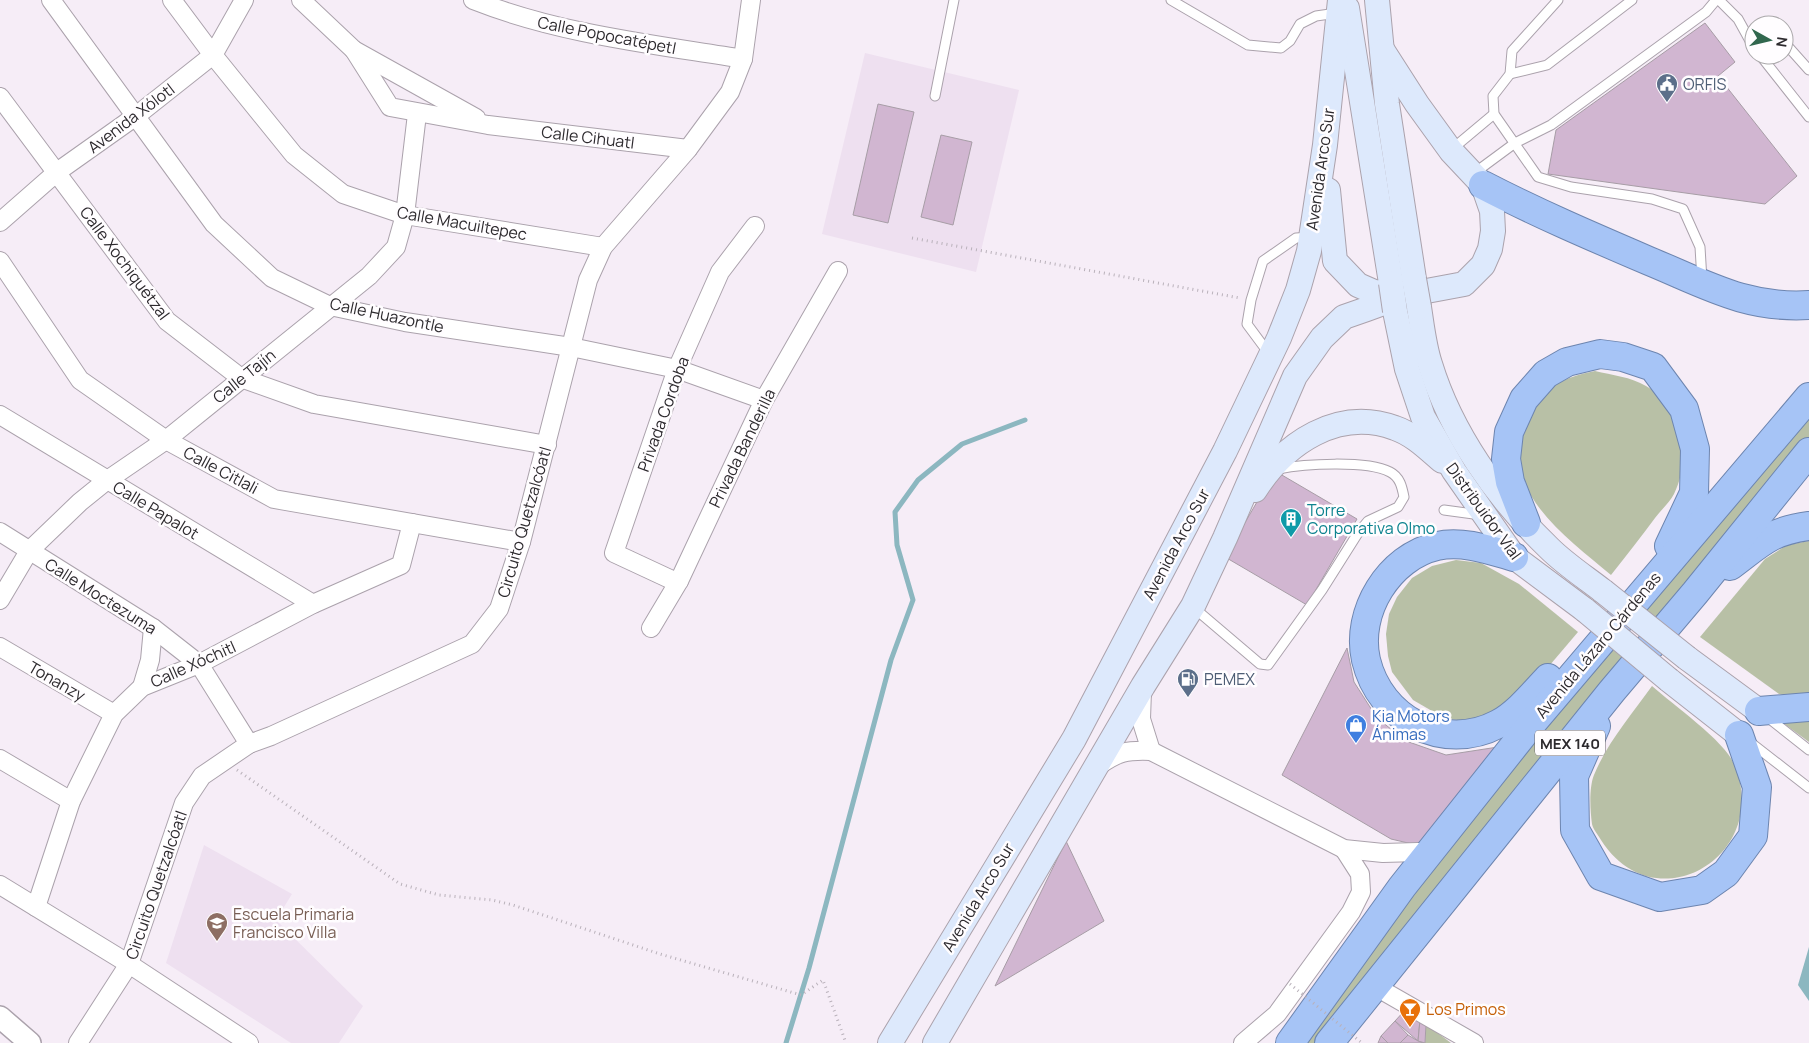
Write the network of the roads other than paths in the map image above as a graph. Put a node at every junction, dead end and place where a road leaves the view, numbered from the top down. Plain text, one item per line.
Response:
1 (52, 0) edge
2 (172, 0) edge
3 (244, 0) edge
4 (301, 0) edge
5 (473, 0) edge
6 (751, 0) edge
7 (954, 0) edge
8 (1170, 0) edge
9 (1377, 0) edge
10 (1558, 0) edge
11 (1632, 0) edge
12 (1717, 0) edge
13 (1343, 6) edge
14 (1744, 30) edge
15 (354, 50) junction
16 (1383, 51) junction
17 (1794, 53) edge
18 (213, 55) junction
19 (743, 59) junction
20 (1768, 65) edge
21 (1809, 70) edge
22 (1510, 74) junction
23 (935, 96) dead end
24 (0, 97) edge
25 (417, 114) junction
26 (1494, 114) junction
27 (136, 116) junction
28 (1809, 117) edge
29 (488, 124) junction
30 (1515, 143) junction
31 (1325, 146) junction
32 (688, 149) junction
33 (1451, 151) junction
34 (57, 172) junction
35 (1477, 180) junction
36 (405, 215) junction
37 (0, 222) edge
38 (755, 226) dead end
39 (1311, 237) junction
40 (602, 247) junction
41 (0, 262) edge
42 (838, 271) dead end
43 (1702, 283) junction
44 (1405, 295) junction
45 (1809, 305) edge
46 (330, 306) junction
47 (571, 347) junction
48 (1270, 356) junction
49 (677, 369) junction
50 (241, 378) junction
51 (1809, 397) edge
52 (764, 400) junction
53 (0, 415) edge
54 (166, 440) junction
55 (547, 445) junction
56 (1809, 452) edge
57 (1454, 471) junction
58 (1268, 472) junction
59 (106, 481) junction
60 (1444, 510) dead end
61 (1485, 516) junction
62 (412, 523) junction
63 (1526, 523) junction
64 (1809, 526) edge
65 (0, 532) edge
66 (1225, 538) junction
67 (521, 542) junction
68 (29, 551) junction
69 (1514, 557) junction
70 (1653, 580) junction
71 (676, 581) junction
72 (1695, 593) junction
73 (0, 600) edge
74 (313, 604) junction
75 (1193, 606) junction
76 (154, 628) junction
77 (651, 628) dead end
78 (0, 647) edge
79 (1582, 655) junction
80 (199, 664) junction
81 (1143, 686) junction
82 (142, 687) junction
83 (1612, 691) junction
84 (1809, 707) edge
85 (1759, 711) junction
86 (114, 714) junction
87 (1740, 735) junction
88 (249, 744) junction
89 (1809, 750) edge
90 (1151, 751) junction
91 (0, 758) edge
92 (1097, 766) junction
93 (1809, 788) edge
94 (71, 801) junction
95 (1344, 848) junction
96 (1418, 852) junction
97 (0, 885) edge
98 (36, 907) junction
99 (1423, 926) junction
100 (129, 964) junction
101 (1386, 992) junction
102 (0, 1017) edge
103 (892, 1041) edge
104 (1336, 1041) edge
105 (30, 1043) edge
106 (78, 1043) edge
107 (249, 1043) edge
108 (935, 1043) edge
109 (1243, 1043) edge
110 (1276, 1043) edge
111 (1290, 1043) edge
112 (1474, 1043) edge

1 - 27 street, Calle Huazontle
2 - 18 street, Calle Macuiltepec
3 - 18 street, Avenida Xólotl
4 - 15 street, Calle Cihuatl
5 - 19 street, Calle Popocatépetl
6 - 19 street, Circuito Quetzalcóatl
7 - 23 lane
8 - 13 lane
9 - 16 main road
10 - 22 lane
11 - 22 lane
12 - 14 lane
12 - 30 lane
13 - 31 main road, Avenida Arco Sur
13 - 44 main road
15 - 25 street, Calle Cihuatl
15 - 29 street, Calle Cihuatl
16 - 33 main road
16 - 44 main road
17 - 21 lane
18 - 27 street, Avenida Xólotl
18 - 36 street, Calle Macuiltepec
19 - 32 street, Circuito Quetzalcóatl
20 - 28 lane
22 - 26 lane
24 - 34 street, Calle Xochiquétzal
25 - 29 street, Calle Cihuatl
25 - 36 street, Calle Tajín
26 - 30 lane
26 - 33 lane
27 - 34 street, Avenida Xólotl
27 - 46 street, Calle Huazontle
29 - 32 street, Calle Cihuatl
30 - 35 lane
30 - 43 lane
31 - 39 main road, Avenida Arco Sur
31 - 44 main road
32 - 40 street, Circuito Quetzalcóatl
33 - 35 main road
34 - 37 street, Avenida Xólotl
34 - 50 street, Calle Xochiquétzal
35 - 43 highway
35 - 44 main road
36 - 40 street, Calle Macuiltepec
36 - 46 street, Calle Tajín
38 - 49 street, Privada Cordoba
39 - 48 main road, Avenida Arco Sur
39 - 48 lane
40 - 47 street, Circuito Quetzalcóatl
41 - 54 street, Calle Citlali
42 - 52 street, Privada Banderilla
43 - 45 highway
44 - 57 main road, Distribuidor Vial
44 - 63 main road
44 - 66 main road
46 - 47 street, Calle Huazontle
46 - 50 street, Calle Tajín
47 - 49 street, Calle Huazontle
47 - 55 street, Circuito Quetzalcóatl
48 - 103 main road, Avenida Arco Sur
49 - 52 street, Calle Huazontle
49 - 71 street, Privada Cordoba
50 - 54 street, Calle Tajín
50 - 55 street, Calle Xochiquétzal
51 - 70 highway, Avenida Lázaro Cárdenas / MEX 140
52 - 71 street, Privada Banderilla
53 - 59 street, Calle Papalot
54 - 59 street, Calle Tajín
54 - 62 street, Calle Citlali
55 - 67 street, Circuito Quetzalcóatl
56 - 72 highway, MEX 140
57 - 58 main road
57 - 61 main road, Distribuidor Vial
58 - 66 main road
58 - 75 lane
59 - 68 street, Calle Tajín
59 - 74 street, Calle Papalot
60 - 61 lane
61 - 69 main road, Distribuidor Vial
62 - 67 street, Calle Citlali
62 - 74 street, Calle Xóchitl
63 - 70 highway
63 - 85 main road, bridge
64 - 72 highway
65 - 68 street, Calle Moctezuma
66 - 75 main road
67 - 88 street, Circuito Quetzalcóatl
68 - 73 street, Calle Tajín
68 - 76 street, Calle Moctezuma
69 - 79 highway
69 - 87 main road, Distribuidor Vial, bridge
70 - 79 highway, Avenida Lázaro Cárdenas / MEX 140
71 - 77 street, Privada Banderilla
72 - 83 highway, MEX 140
74 - 80 street, Calle Xóchitl
75 - 81 main road
76 - 80 street, Calle Moctezuma
76 - 82 street
78 - 86 street, Tonanzy
79 - 96 street
79 - 111 highway, Avenida Lázaro Cárdenas / MEX 140
80 - 82 street, Calle Xóchitl
80 - 88 street, Calle Moctezuma
81 - 90 street
81 - 92 main road
82 - 86 street, Calle Xóchitl
83 - 87 highway
83 - 99 highway, MEX 140
84 - 85 highway
85 - 89 lane
86 - 94 street, Calle Xóchitl
87 - 93 lane
88 - 100 street, Circuito Quetzalcóatl
90 - 92 street
90 - 95 street
91 - 94 street
92 - 108 main road
94 - 98 street, Calle Xóchitl
95 - 96 street
95 - 109 street
96 - 110 street
97 - 98 street
98 - 100 street
99 - 101 street
99 - 104 highway, MEX 140
100 - 106 street, Circuito Quetzalcóatl
100 - 107 street
101 - 104 street
101 - 112 street
102 - 105 street

